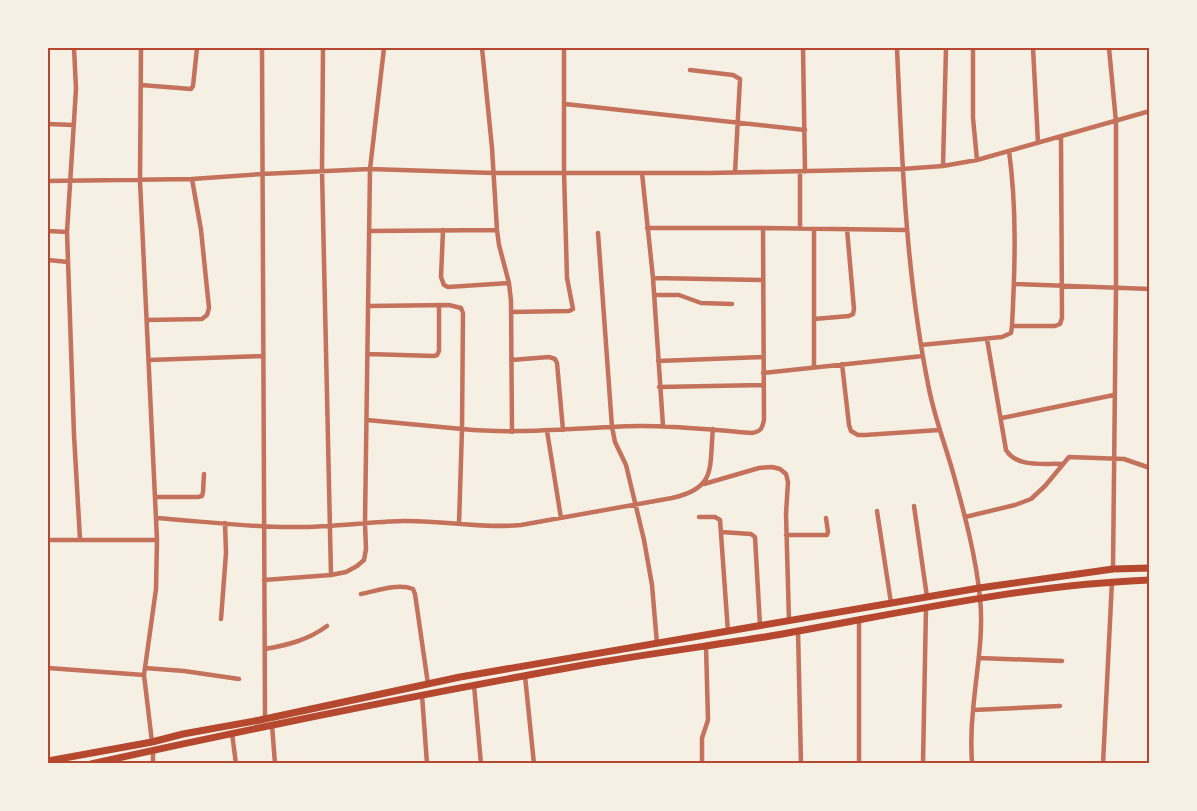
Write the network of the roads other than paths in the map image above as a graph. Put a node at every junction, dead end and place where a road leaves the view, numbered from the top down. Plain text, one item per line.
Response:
1 (74, 48) edge
2 (141, 48) edge
3 (197, 48) edge
4 (262, 48) edge
5 (323, 48) edge
6 (384, 48) edge
7 (482, 48) edge
8 (564, 48) edge
9 (803, 48) edge
10 (897, 48) edge
11 (946, 48) edge
12 (972, 48) edge
13 (1033, 48) edge
14 (1109, 48) edge
15 (690, 70) dead end
16 (141, 85) junction
17 (565, 104) junction
18 (1150, 112) edge
19 (737, 122) junction
20 (1116, 122) junction
21 (48, 124) edge
22 (74, 126) junction
23 (805, 130) junction
24 (1061, 137) junction
25 (1038, 143) junction
26 (1009, 151) junction
27 (977, 160) junction
28 (944, 166) junction
29 (902, 169) junction
30 (370, 170) junction
31 (322, 171) junction
32 (564, 172) junction
33 (803, 172) junction
34 (493, 173) junction
35 (642, 173) junction
36 (735, 173) junction
37 (262, 174) junction
38 (192, 179) junction
39 (48, 181) edge
40 (140, 181) junction
41 (70, 182) junction
42 (647, 228) junction
43 (762, 228) junction
44 (800, 228) junction
45 (814, 229) junction
46 (847, 229) junction
47 (443, 230) junction
48 (497, 230) junction
49 (906, 230) junction
50 (48, 231) edge
51 (368, 231) junction
52 (67, 232) junction
53 (598, 233) dead end
54 (48, 260) edge
55 (68, 262) junction
56 (653, 278) junction
57 (762, 280) junction
58 (509, 283) junction
59 (1014, 284) junction
60 (1062, 286) junction
61 (1116, 288) junction
62 (1150, 290) edge
63 (654, 295) junction
64 (732, 304) dead end
65 (439, 305) junction
66 (368, 306) junction
67 (511, 312) junction
68 (814, 319) junction
69 (147, 320) junction
70 (1012, 326) junction
71 (987, 339) junction
72 (921, 345) junction
73 (368, 354) junction
74 (262, 356) junction
75 (922, 356) junction
76 (763, 357) junction
77 (149, 360) junction
78 (511, 360) junction
79 (658, 361) junction
80 (842, 364) junction
81 (814, 367) junction
82 (763, 373) junction
83 (763, 386) junction
84 (659, 387) junction
85 (1114, 395) junction
86 (1002, 418) junction
87 (367, 420) junction
88 (663, 426) junction
89 (612, 427) junction
90 (462, 429) junction
91 (563, 430) junction
92 (713, 430) junction
93 (939, 430) junction
94 (547, 431) junction
95 (512, 432) junction
96 (1114, 459) junction
97 (1062, 464) junction
98 (1150, 468) edge
99 (204, 474) dead end
100 (704, 484) junction
101 (155, 497) junction
102 (636, 505) junction
103 (914, 506) dead end
104 (877, 511) dead end
105 (965, 516) junction
106 (699, 517) dead end
107 (156, 518) junction
108 (561, 518) junction
109 (826, 518) dead end
110 (225, 523) junction
111 (364, 523) junction
112 (459, 524) junction
113 (263, 526) junction
114 (331, 526) junction
115 (721, 532) junction
116 (786, 535) junction
117 (80, 539) junction
118 (48, 540) edge
119 (157, 540) junction
120 (1150, 568) edge
121 (1112, 569) junction
122 (331, 575) junction
123 (264, 580) junction
124 (1150, 580) edge
125 (1112, 581) junction
126 (979, 588) junction
127 (361, 594) dead end
128 (928, 596) junction
129 (980, 598) junction
130 (891, 603) junction
131 (926, 607) junction
132 (221, 620) dead end
133 (859, 620) junction
134 (789, 621) junction
135 (327, 626) dead end
136 (760, 626) junction
137 (798, 630) junction
138 (728, 632) junction
139 (657, 644) junction
140 (706, 646) junction
141 (265, 648) junction
142 (979, 658) junction
143 (1062, 661) dead end
144 (48, 668) edge
145 (145, 668) junction
146 (144, 676) junction
147 (524, 676) junction
148 (239, 679) dead end
149 (428, 684) junction
150 (474, 685) junction
151 (422, 695) junction
152 (1060, 706) dead end
153 (973, 710) junction
154 (264, 718) junction
155 (272, 725) junction
156 (232, 733) junction
157 (152, 742) junction
158 (153, 750) junction
159 (48, 760) edge
160 (92, 764) edge
161 (152, 764) edge
162 (236, 764) edge
163 (275, 764) edge
164 (427, 764) edge
165 (481, 764) edge
166 (534, 764) edge
167 (702, 764) edge
168 (801, 764) edge
169 (859, 764) edge
170 (923, 764) edge
171 (972, 764) edge
172 (1103, 764) edge

1 - 22 street
2 - 16 street
3 - 16 street
4 - 37 street
5 - 31 street
6 - 30 street
7 - 34 street
8 - 17 street
9 - 23 street
10 - 29 street
11 - 28 street
12 - 27 street
13 - 25 street
14 - 20 street
15 - 19 street
16 - 40 street
17 - 19 street
17 - 32 street
18 - 20 street
19 - 23 street
19 - 36 street
20 - 24 street
20 - 61 street
21 - 22 street
22 - 41 street
23 - 33 street
24 - 25 street
24 - 60 street
25 - 26 street
26 - 27 street
26 - 59 street
27 - 28 street
28 - 29 street
29 - 33 street
29 - 49 street
30 - 31 street
30 - 34 street
30 - 51 street
31 - 37 street
31 - 114 street
32 - 34 street
32 - 35 street
32 - 67 street
33 - 36 street
33 - 44 street
34 - 48 street
35 - 36 street
35 - 42 street
37 - 38 street
37 - 74 street
38 - 40 street
38 - 69 street
39 - 41 street
40 - 41 street
40 - 69 street
41 - 52 street
42 - 43 street
42 - 56 street
43 - 44 street
43 - 57 street
44 - 45 street
45 - 46 street
45 - 68 street
46 - 49 street
46 - 68 street
47 - 48 street
47 - 51 street
47 - 58 street
48 - 58 street
49 - 72 street
50 - 52 street
51 - 66 street
52 - 55 street
53 - 89 street
54 - 55 street
55 - 117 street
56 - 57 street
56 - 63 street
57 - 76 street
58 - 67 street
59 - 60 street
59 - 70 street
60 - 61 street
60 - 70 street
61 - 62 street
61 - 85 street
63 - 64 street
63 - 79 street
65 - 66 street
65 - 73 street
65 - 90 street
66 - 73 street
67 - 78 street
68 - 81 street
69 - 77 street
70 - 71 street
71 - 72 street
71 - 86 street
72 - 75 street
73 - 87 street
74 - 77 street
74 - 113 street
75 - 80 street
75 - 93 street
76 - 79 street
76 - 82 street
77 - 101 street
78 - 91 street
78 - 95 street
79 - 84 street
80 - 81 street
80 - 93 street
81 - 82 street
82 - 83 street
83 - 84 street
83 - 92 street
84 - 88 street
85 - 86 street
85 - 96 street
86 - 97 street
87 - 90 street
87 - 111 street
88 - 89 street
88 - 92 street
89 - 91 street
89 - 102 street
90 - 95 street
90 - 112 street
91 - 94 street
92 - 100 street
93 - 105 street
94 - 95 street
94 - 108 street
96 - 97 street
96 - 98 street
96 - 121 street
97 - 105 street
99 - 101 street
100 - 102 street
100 - 116 street
101 - 107 street
102 - 108 street
102 - 139 street
103 - 128 street
104 - 130 street
105 - 126 street
106 - 115 street
107 - 110 street
107 - 119 street
108 - 112 street
109 - 116 street
110 - 113 street
110 - 132 street
111 - 112 street
111 - 114 street
111 - 122 street
113 - 114 street
113 - 123 street
114 - 122 street
115 - 136 street
115 - 138 street
116 - 134 street
117 - 118 street
117 - 119 street
119 - 145 street
120 - 121 main road
121 - 126 main road
122 - 123 street
123 - 141 street
124 - 125 main road
125 - 129 main road
125 - 172 street
126 - 128 main road
126 - 129 street
127 - 149 street
128 - 130 main road
129 - 131 main road
129 - 142 street
130 - 134 main road
131 - 133 main road
131 - 170 street
133 - 137 main road
133 - 169 street
134 - 136 main road
135 - 141 street
136 - 138 main road
137 - 140 main road
137 - 168 street
138 - 139 main road
139 - 149 main road
140 - 147 main road
140 - 167 street
141 - 154 street
142 - 143 street
142 - 153 street
144 - 146 street
145 - 146 street
145 - 148 street
146 - 157 street
147 - 150 main road
147 - 166 street
149 - 154 main road
150 - 151 main road
150 - 165 street
151 - 155 main road
151 - 164 street
152 - 153 street
153 - 171 street
154 - 157 main road
155 - 156 main road
155 - 163 street
156 - 158 main road
156 - 162 street
157 - 158 main road
157 - 159 main road
158 - 160 main road
158 - 161 street

